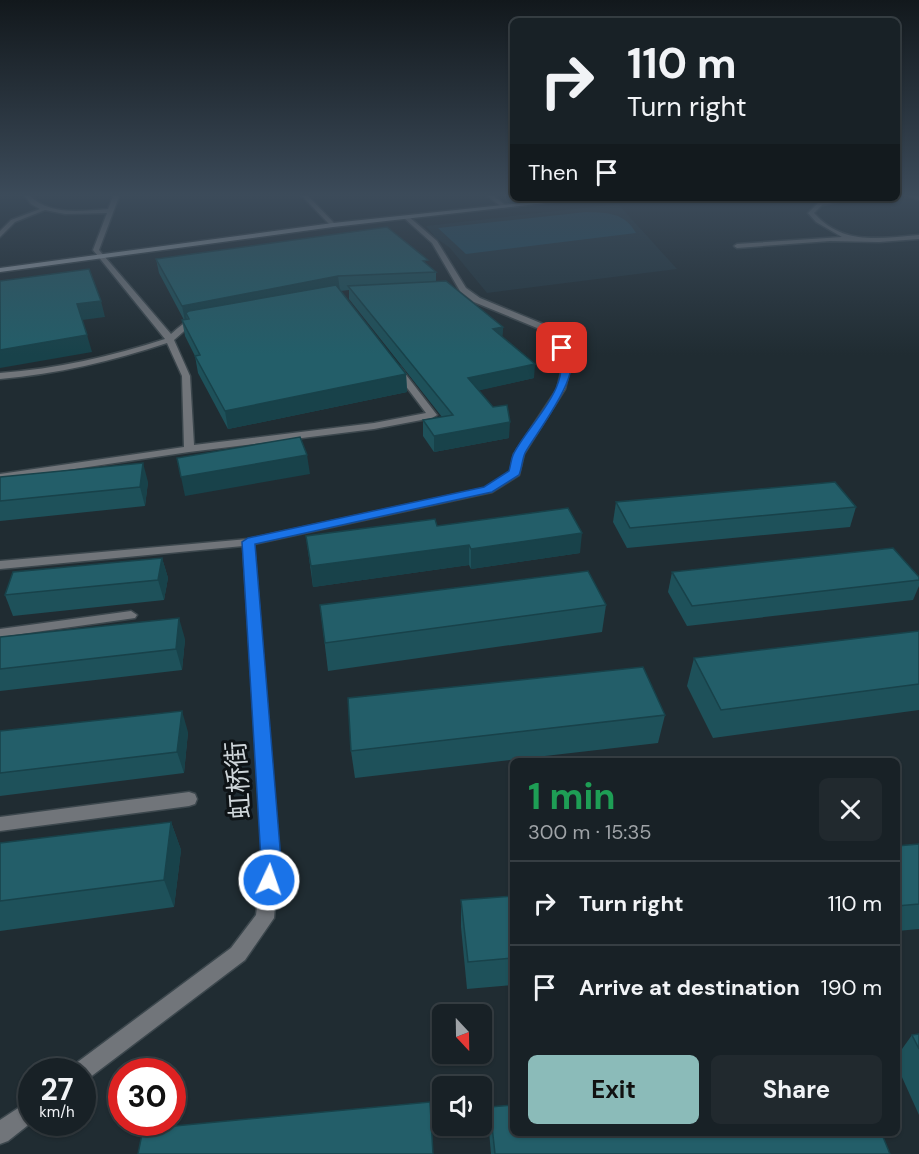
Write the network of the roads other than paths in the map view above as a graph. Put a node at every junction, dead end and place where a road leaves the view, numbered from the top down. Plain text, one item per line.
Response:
1 (97, 248) edge
2 (161, 248) edge
3 (439, 248) edge
4 (100, 256) junction
5 (0, 270) edge
6 (464, 289) junction
7 (452, 290) edge
8 (213, 319) edge
9 (169, 340) junction
10 (390, 359) edge
11 (0, 376) edge
12 (189, 448) junction
13 (0, 477) edge
14 (248, 542) junction
15 (0, 565) edge
16 (131, 615) dead end
17 (0, 633) edge
18 (189, 799) dead end
19 (0, 824) edge
20 (96, 1060) edge
21 (18, 1120) edge
22 (0, 1133) edge

1 - 4 street
2 - 4 street
3 - 6 street
4 - 5 street
4 - 9 street
6 - 7 street
6 - 14 street
8 - 9 street
9 - 11 street
9 - 12 street
10 - 12 street
12 - 13 street
14 - 15 street
14 - 20 street, 虹桥街
16 - 17 street
18 - 19 street
21 - 22 street

